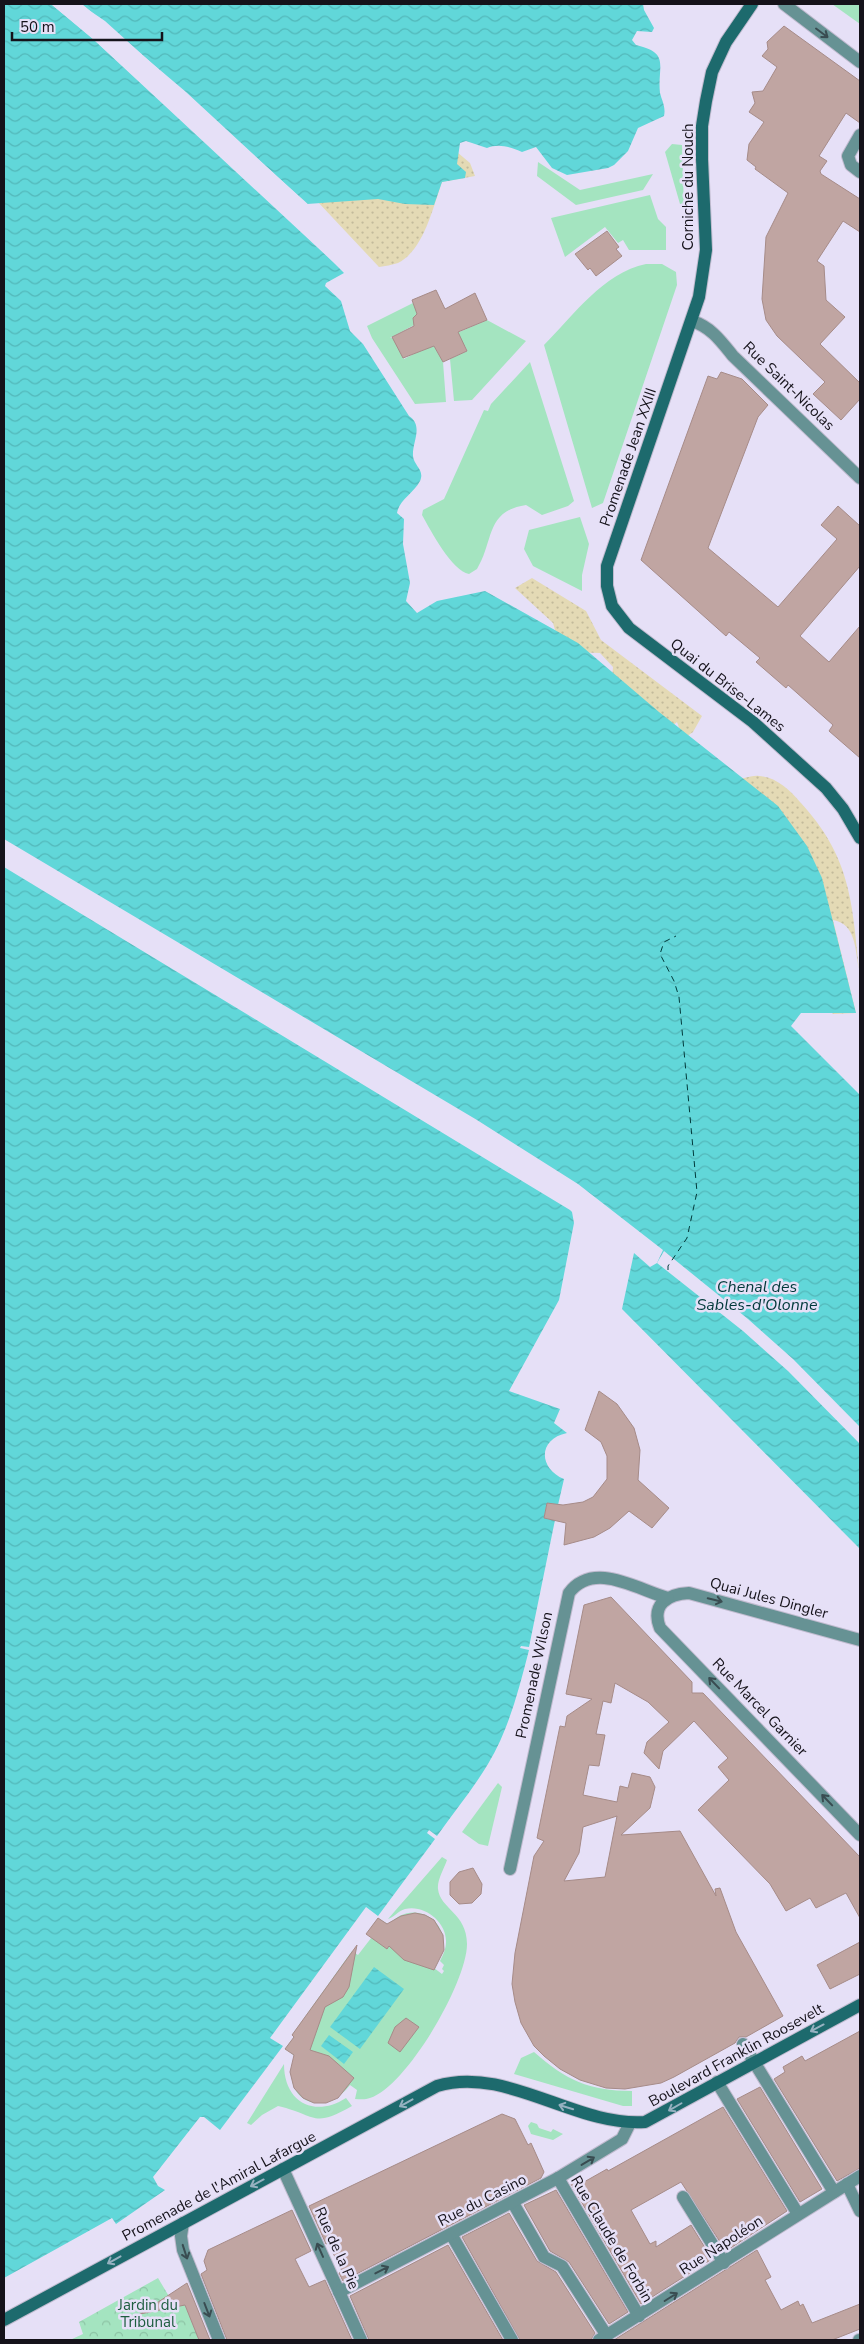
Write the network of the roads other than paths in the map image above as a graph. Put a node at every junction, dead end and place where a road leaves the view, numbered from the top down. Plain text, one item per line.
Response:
1 (752, 4) edge
2 (784, 4) edge
3 (860, 62) edge
4 (860, 135) edge
5 (860, 172) edge
6 (692, 321) junction
7 (860, 478) edge
8 (612, 606) joint
9 (860, 838) edge
10 (668, 1598) junction
11 (860, 1640) edge
12 (860, 1835) edge
13 (510, 1868) dead end
14 (860, 2005) edge
15 (743, 2044) dead end
16 (753, 2062) junction
17 (450, 2082) joint
18 (717, 2082) junction
19 (630, 2123) junction
20 (283, 2169) junction
21 (860, 2176) edge
22 (558, 2178) junction
23 (847, 2184) junction
24 (834, 2192) junction
25 (682, 2198) dead end
26 (513, 2202) junction
27 (860, 2210) edge
28 (798, 2214) junction
29 (183, 2223) junction
30 (451, 2234) junction
31 (724, 2263) junction
32 (339, 2292) junction
33 (639, 2316) junction
34 (4, 2320) edge
35 (603, 2338) edge
36 (219, 2340) edge
37 (361, 2340) edge
38 (512, 2340) edge

1 - 6 street, Corniche du Nouch
2 -> 3 street
4 - 5 street
6 - 7 street, Rue Saint-Nicolas
6 - 8 street, Promenade Jean XXIII
8 - 9 street, Quai du Brise-Lames
10 -> 11 street, Quai Jules Dingler
12 -> 10 street, Rue Marcel Garnier
10 - 13 street, Promenade Wilson
14 -> 16 street, Boulevard Franklin Roosevelt
15 - 16 street
16 - 18 street, Boulevard Franklin Roosevelt
16 - 24 street
19 -> 17 street, Boulevard Franklin Roosevelt
17 -> 20 street, Promenade de l'Amiral Lafargue
18 -> 19 street, Boulevard Franklin Roosevelt
18 - 28 street
22 -> 19 street, Rue du Casino
20 -> 29 street, Promenade de l'Amiral Lafargue
32 -> 20 street, Rue de la Pie
21 - 23 street, Rue Napoléon
22 - 26 street, Rue du Casino
22 - 33 street, Rue Claude de Forbin
23 - 24 street, Rue Napoléon
23 - 27 street
24 - 28 street, Rue Napoléon
25 - 31 street
26 - 30 street, Rue du Casino
26 - 35 street
28 - 31 street, Rue Napoléon
29 -> 34 street, Promenade de l'Amiral Lafargue
29 -> 36 street
32 -> 30 street, Rue du Casino
30 - 38 street
33 -> 31 street, Rue Napoléon
32 - 37 street, Rue de la Pie
33 - 35 street, Rue Napoléon

